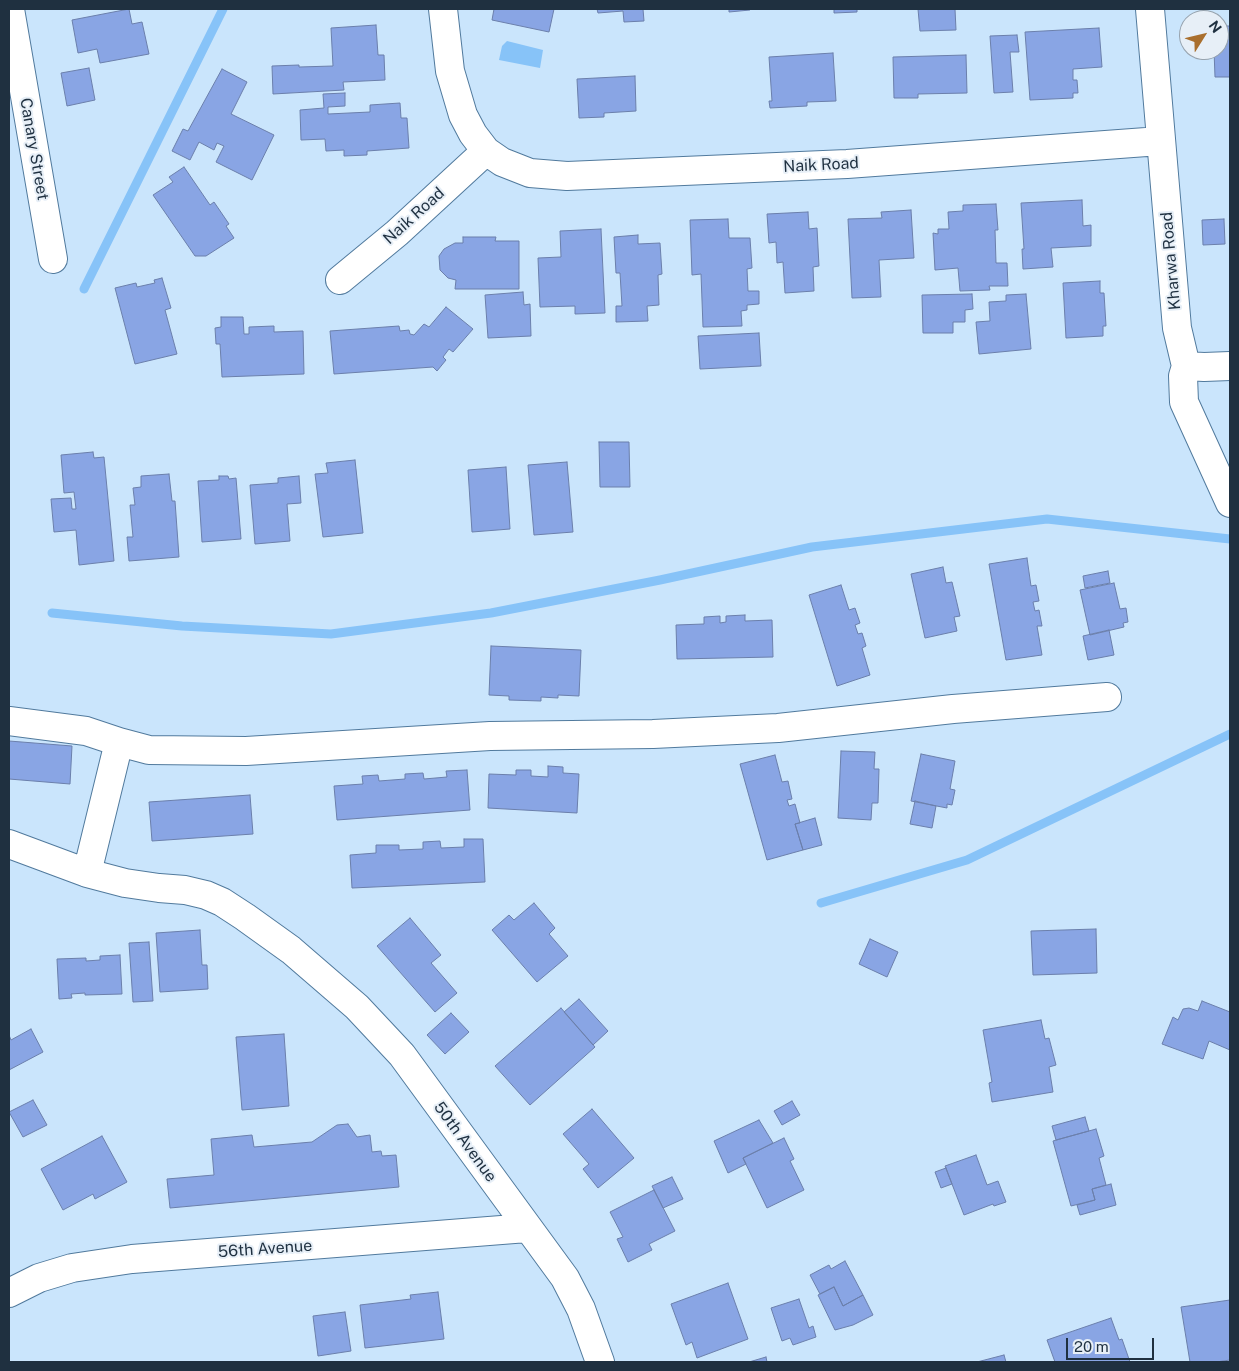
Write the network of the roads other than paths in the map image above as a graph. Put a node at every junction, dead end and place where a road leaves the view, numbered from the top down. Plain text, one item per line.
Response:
1 (10, 9) edge
2 (443, 9) edge
3 (1150, 9) edge
4 (1160, 140) junction
5 (486, 151) junction
6 (53, 259) dead end
7 (340, 280) dead end
8 (1186, 366) junction
9 (1230, 366) edge
10 (1230, 503) edge
11 (1107, 697) dead end
12 (9, 721) edge
13 (119, 742) junction
14 (9, 844) edge
15 (87, 873) junction
16 (527, 1228) junction
17 (9, 1293) edge
18 (600, 1362) edge

1 - 6 street, Canary Street
2 - 5 street, Naik Road
3 - 4 street, Kharwa Road
4 - 5 street, Naik Road
4 - 8 street, Kharwa Road
5 - 7 street, Naik Road
8 - 9 street
8 - 10 street, Kharwa Road
11 - 13 street
12 - 13 street
13 - 15 street
14 - 15 street, 50th Avenue
15 - 16 street, 50th Avenue
16 - 17 street, 56th Avenue
16 - 18 street, 50th Avenue

